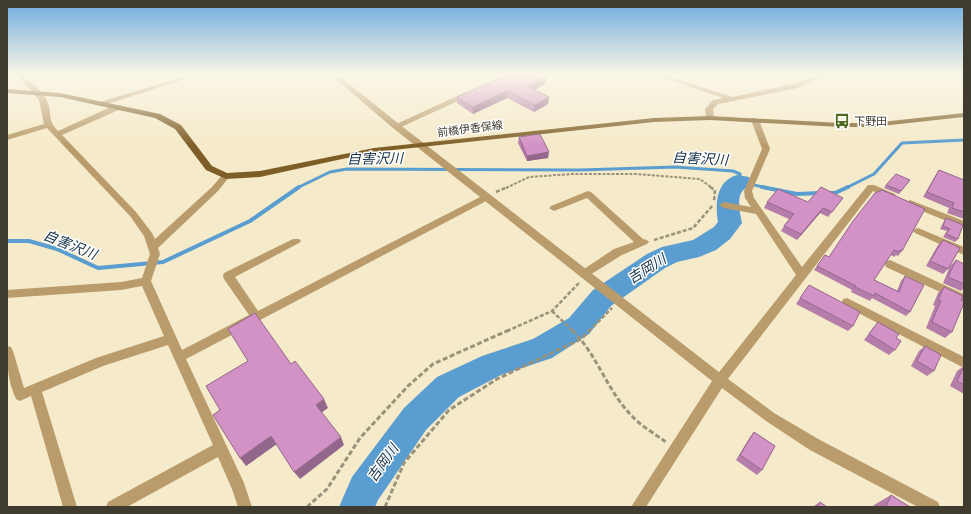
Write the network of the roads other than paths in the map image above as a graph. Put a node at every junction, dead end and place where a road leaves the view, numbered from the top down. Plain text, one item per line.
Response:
1 (42, 99) edge
2 (80, 99) edge
3 (114, 99) edge
4 (364, 99) edge
5 (458, 99) edge
6 (732, 99) edge
7 (101, 103) junction
8 (118, 107) junction
9 (964, 115) edge
10 (710, 118) junction
11 (755, 120) junction
12 (48, 124) junction
13 (396, 126) junction
14 (57, 134) junction
15 (7, 138) edge
16 (421, 146) junction
17 (226, 176) junction
18 (487, 197) junction
19 (724, 205) road end
20 (554, 208) dead end
21 (758, 211) junction
22 (964, 225) edge
23 (918, 231) edge
24 (296, 241) dead end
25 (154, 250) junction
26 (964, 251) edge
27 (890, 264) edge
28 (585, 274) junction
29 (802, 274) junction
30 (147, 277) junction
31 (7, 294) edge
32 (964, 298) edge
33 (846, 302) dead end
34 (256, 317) junction
35 (171, 339) junction
36 (7, 351) edge
37 (179, 357) junction
38 (964, 364) edge
39 (720, 380) junction
40 (35, 389) junction
41 (221, 448) junction
42 (912, 502) edge
43 (70, 507) edge
44 (113, 507) edge
45 (245, 507) edge
46 (638, 507) edge
47 (933, 507) edge

1 - 12 street
2 - 7 main road
3 - 7 street
4 - 13 street
5 - 13 street
6 - 10 street
7 - 8 main road
8 - 14 street
8 - 17 main road
9 - 11 main road, 前橋伊香保線
10 - 11 main road, 前橋伊香保線
10 - 16 main road, 前橋伊香保線
11 - 21 street
12 - 14 street
12 - 15 street
13 - 16 street
14 - 25 street
16 - 17 main road, 前橋伊香保線
16 - 18 street
17 - 25 street
18 - 28 street
18 - 34 street
19 - 21 street
20 - 28 street
21 - 29 street
22 - 29 street
23 - 26 street
24 - 34 street
25 - 30 street
27 - 32 street
28 - 39 street
29 - 39 street
30 - 31 street
30 - 35 street
33 - 38 street
34 - 37 street
35 - 37 street
35 - 40 street
36 - 40 street
37 - 41 street
39 - 42 street
39 - 46 street
40 - 43 street
41 - 44 street
41 - 45 street
42 - 47 street

